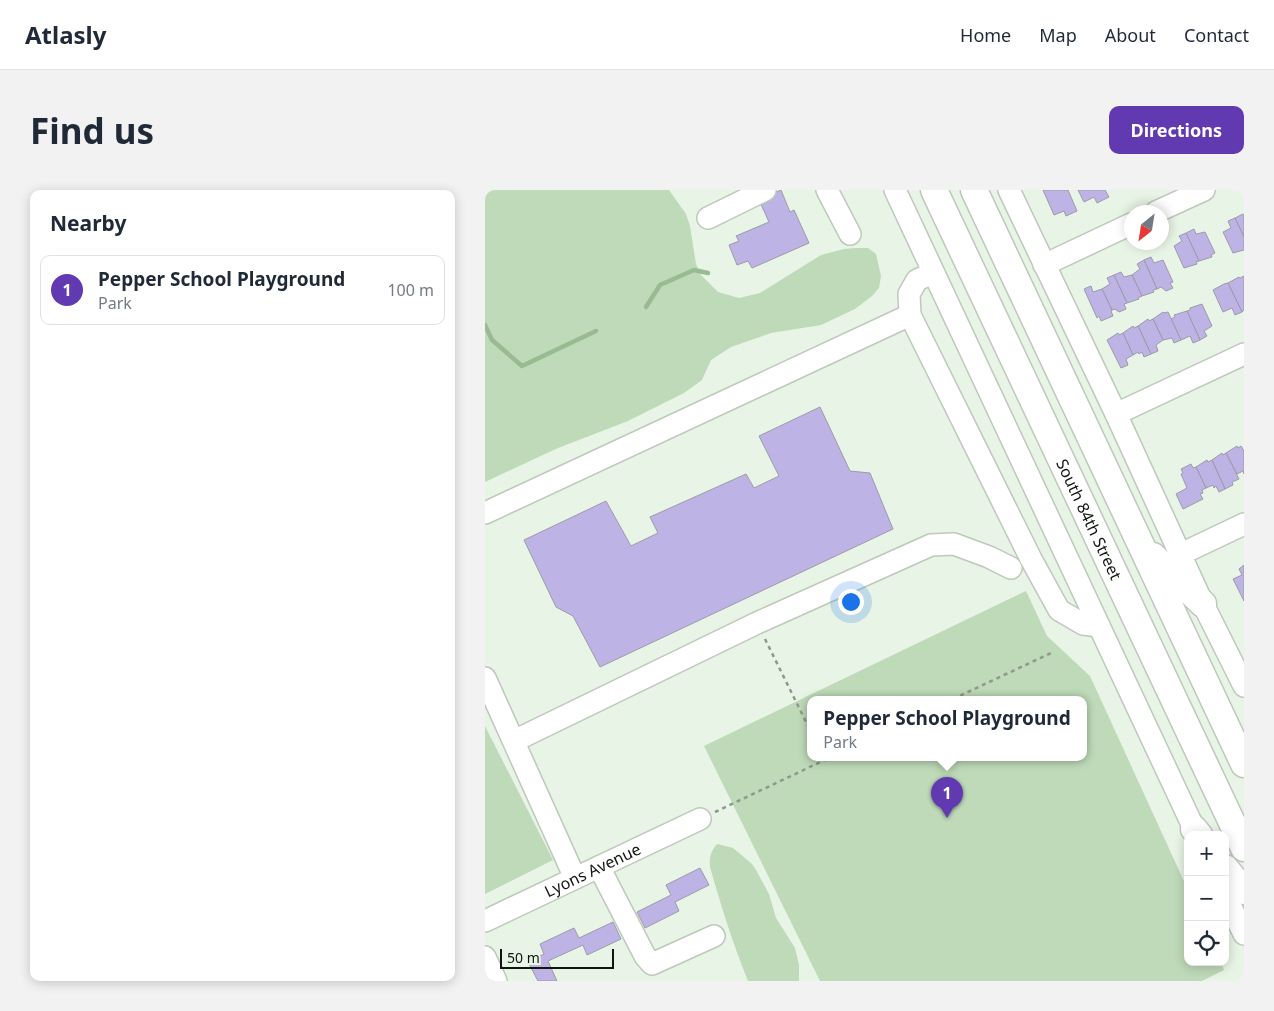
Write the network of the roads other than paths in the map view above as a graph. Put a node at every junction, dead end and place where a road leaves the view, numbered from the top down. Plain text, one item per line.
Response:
1 (765, 190) edge
2 (827, 190) edge
3 (895, 190) edge
4 (933, 190) edge
5 (974, 190) edge
6 (1009, 190) edge
7 (1204, 190) edge
8 (1169, 206) edge
9 (708, 218) dead end
10 (1124, 227) edge
11 (850, 234) dead end
12 (1045, 266) junction
13 (933, 273) junction
14 (910, 315) junction
15 (1244, 354) edge
16 (1115, 414) junction
17 (485, 513) edge
18 (1244, 524) edge
19 (1143, 547) junction
20 (1181, 554) junction
21 (1011, 568) dead end
22 (1203, 604) junction
23 (1099, 626) junction
24 (485, 678) edge
25 (1244, 686) edge
26 (513, 741) junction
27 (1244, 764) edge
28 (700, 819) road end
29 (1196, 831) edge
30 (1244, 848) edge
31 (599, 867) junction
32 (1229, 873) edge
33 (575, 878) junction
34 (1244, 891) edge
35 (1229, 903) edge
36 (485, 921) edge
37 (1244, 934) edge
38 (714, 936) dead end
39 (485, 957) edge
40 (496, 981) edge

1 - 9 street
2 - 11 street
3 - 13 street
4 - 30 main road, South 84th Street
5 - 19 main road
6 - 12 street
7 - 8 street
10 - 12 street
12 - 16 street
13 - 14 street
13 - 23 street
14 - 17 street
14 - 23 street
15 - 16 street
16 - 20 street
18 - 20 street
19 - 22 main road
19 - 27 main road
20 - 22 street
21 - 26 street
22 - 25 street
23 - 29 street
24 - 26 street
26 - 33 street
28 - 31 street, Lyons Avenue
31 - 33 street, Lyons Avenue
31 - 38 street
32 - 34 main road
33 - 36 street, Lyons Avenue
35 - 37 street
39 - 40 street

